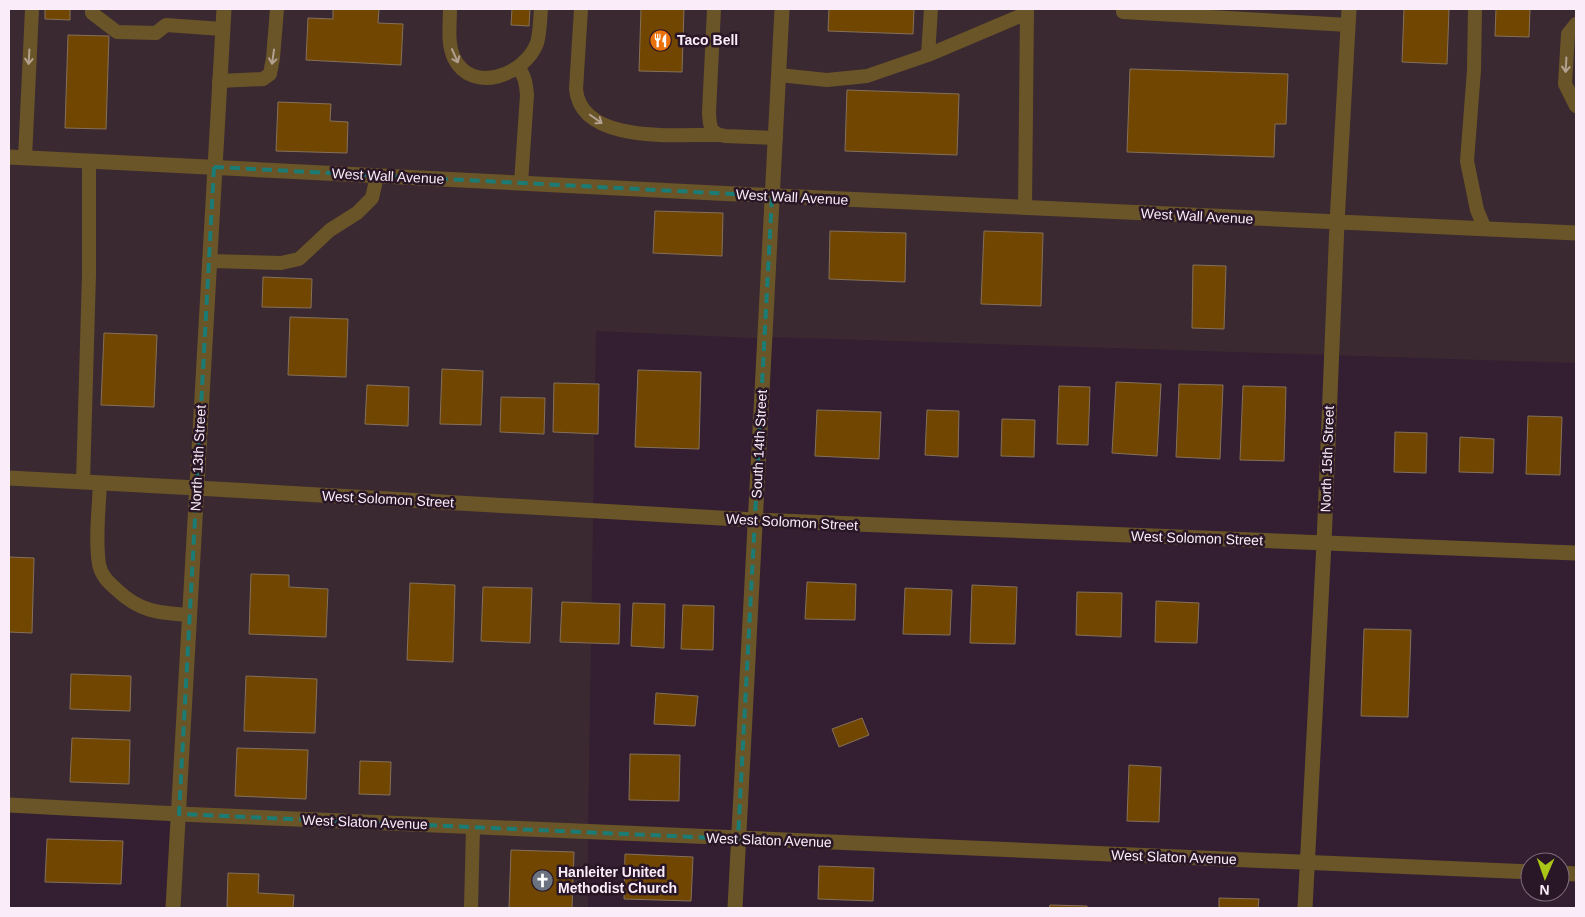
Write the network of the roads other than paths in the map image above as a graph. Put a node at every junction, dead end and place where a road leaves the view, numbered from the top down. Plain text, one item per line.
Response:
1 (32, 9) edge
2 (224, 9) edge
3 (277, 9) edge
4 (450, 9) edge
5 (541, 9) edge
6 (581, 9) edge
7 (714, 9) edge
8 (782, 9) edge
9 (931, 9) edge
10 (1123, 9) edge
11 (1349, 9) edge
12 (1474, 9) edge
13 (92, 11) edge
14 (1027, 11) edge
15 (1576, 24) edge
16 (1348, 25) junction
17 (222, 29) junction
18 (928, 55) junction
19 (518, 67) junction
20 (779, 75) junction
21 (219, 81) junction
22 (1576, 106) edge
23 (718, 135) junction
24 (776, 138) junction
25 (9, 157) edge
26 (25, 158) junction
27 (89, 161) junction
28 (214, 167) junction
29 (377, 176) junction
30 (521, 183) junction
31 (772, 196) junction
32 (1026, 208) junction
33 (1337, 223) junction
34 (1485, 229) junction
35 (1576, 232) edge
36 (209, 261) junction
37 (9, 478) edge
38 (83, 482) junction
39 (100, 483) junction
40 (196, 488) junction
41 (755, 520) junction
42 (1324, 543) junction
43 (1576, 553) edge
44 (190, 615) junction
45 (9, 805) edge
46 (179, 814) junction
47 (473, 827) junction
48 (738, 838) junction
49 (1307, 863) junction
50 (1520, 872) edge
51 (173, 908) edge
52 (471, 908) edge
53 (734, 908) edge
54 (1305, 908) edge

1 -> 26 lane
2 - 17 street, North 13th Street
3 -> 21 lane
4 -> 19 lane
5 - 19 lane
6 -> 23 lane
7 - 23 lane
8 - 20 street, South 14th Street
9 - 18 lane
10 - 16 lane
11 - 16 street, North 15th Street
12 - 34 lane
13 - 17 lane
14 - 18 lane
14 - 32 lane
15 -> 22 lane
16 - 33 street, North 15th Street
17 - 21 street, North 13th Street
18 - 20 lane
19 - 30 lane
20 - 24 street, South 14th Street
21 - 28 street, North 13th Street
23 - 24 lane
24 - 31 street, South 14th Street
25 - 26 street, West Wall Avenue
26 - 27 street, West Wall Avenue
27 - 28 street, West Wall Avenue
27 - 38 lane
28 - 29 street, West Wall Avenue
28 - 36 street, North 13th Street
29 - 30 street, West Wall Avenue
29 - 36 lane
30 - 31 street, West Wall Avenue
31 - 32 street, West Wall Avenue
31 - 41 street, South 14th Street
32 - 33 street, West Wall Avenue
33 - 34 street, West Wall Avenue
33 - 42 street, North 15th Street
34 - 35 street, West Wall Avenue
36 - 40 street, North 13th Street
37 - 38 street, West Solomon Street
38 - 39 street, West Solomon Street
39 - 40 street, West Solomon Street
39 - 44 lane
40 - 41 street, West Solomon Street
40 - 44 street, North 13th Street
41 - 42 street, West Solomon Street
41 - 48 street, South 14th Street
42 - 43 street, West Solomon Street
42 - 49 street, North 15th Street
44 - 46 street, North 13th Street
45 - 46 street, West Slaton Avenue
46 - 47 street, West Slaton Avenue
46 - 51 street, North 13th Street
47 - 48 street, West Slaton Avenue
47 - 52 lane
48 - 49 street, West Slaton Avenue
48 - 53 street, South 14th Street
49 - 50 street, West Slaton Avenue
49 - 54 street, North 15th Street

